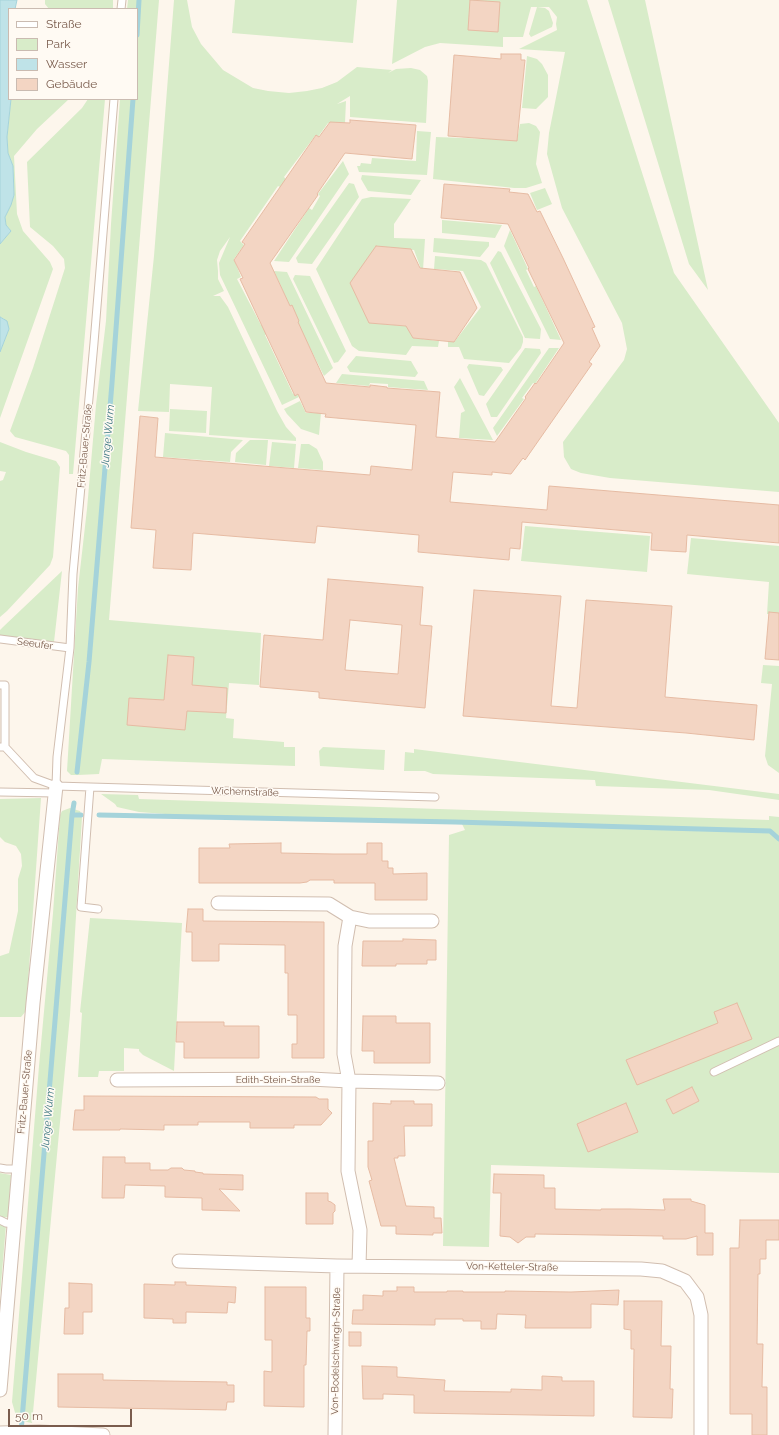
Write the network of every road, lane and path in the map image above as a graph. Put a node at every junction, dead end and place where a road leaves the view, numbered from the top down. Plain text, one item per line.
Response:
1 (114, 100) edge
2 (0, 639) edge
3 (70, 648) junction
4 (0, 685) edge
5 (2, 747) edge
6 (90, 787) junction
7 (56, 790) junction
8 (0, 792) edge
9 (435, 797) dead end
10 (218, 903) dead end
11 (98, 909) dead end
12 (350, 917) junction
13 (432, 921) dead end
14 (779, 1041) edge
15 (714, 1072) dead end
16 (117, 1080) dead end
17 (349, 1081) junction
18 (438, 1083) dead end
19 (0, 1168) edge
20 (18, 1169) junction
21 (0, 1220) edge
22 (14, 1224) junction
23 (179, 1261) dead end
24 (337, 1266) junction
25 (359, 1266) junction
26 (0, 1390) edge
27 (0, 1433) edge
28 (103, 1435) edge
29 (334, 1435) edge
30 (701, 1435) edge

1 - 3 lane, Fritz-Bauer-Straße
2 - 3 lane, Seeufer
3 - 7 lane, Fritz-Bauer-Straße
4 - 5 lane
5 - 7 lane
6 - 7 lane, Wichernstraße
6 - 9 lane, Wichernstraße
6 - 11 lane
7 - 8 lane
7 - 20 street, Fritz-Bauer-Straße
10 - 12 street
12 - 13 street
12 - 17 street
14 - 15 lane
16 - 17 street, Edith-Stein-Straße
17 - 18 street, Edith-Stein-Straße
17 - 25 street
19 - 20 lane
20 - 22 street, Fritz-Bauer-Straße
21 - 22 lane
22 - 26 street, Fritz-Bauer-Straße
23 - 24 street, Von-Ketteler-Straße
24 - 25 street, Von-Ketteler-Straße
24 - 29 street, Von-Bodelschwingh-Straße
25 - 30 street, Von-Ketteler-Straße
27 - 28 street

